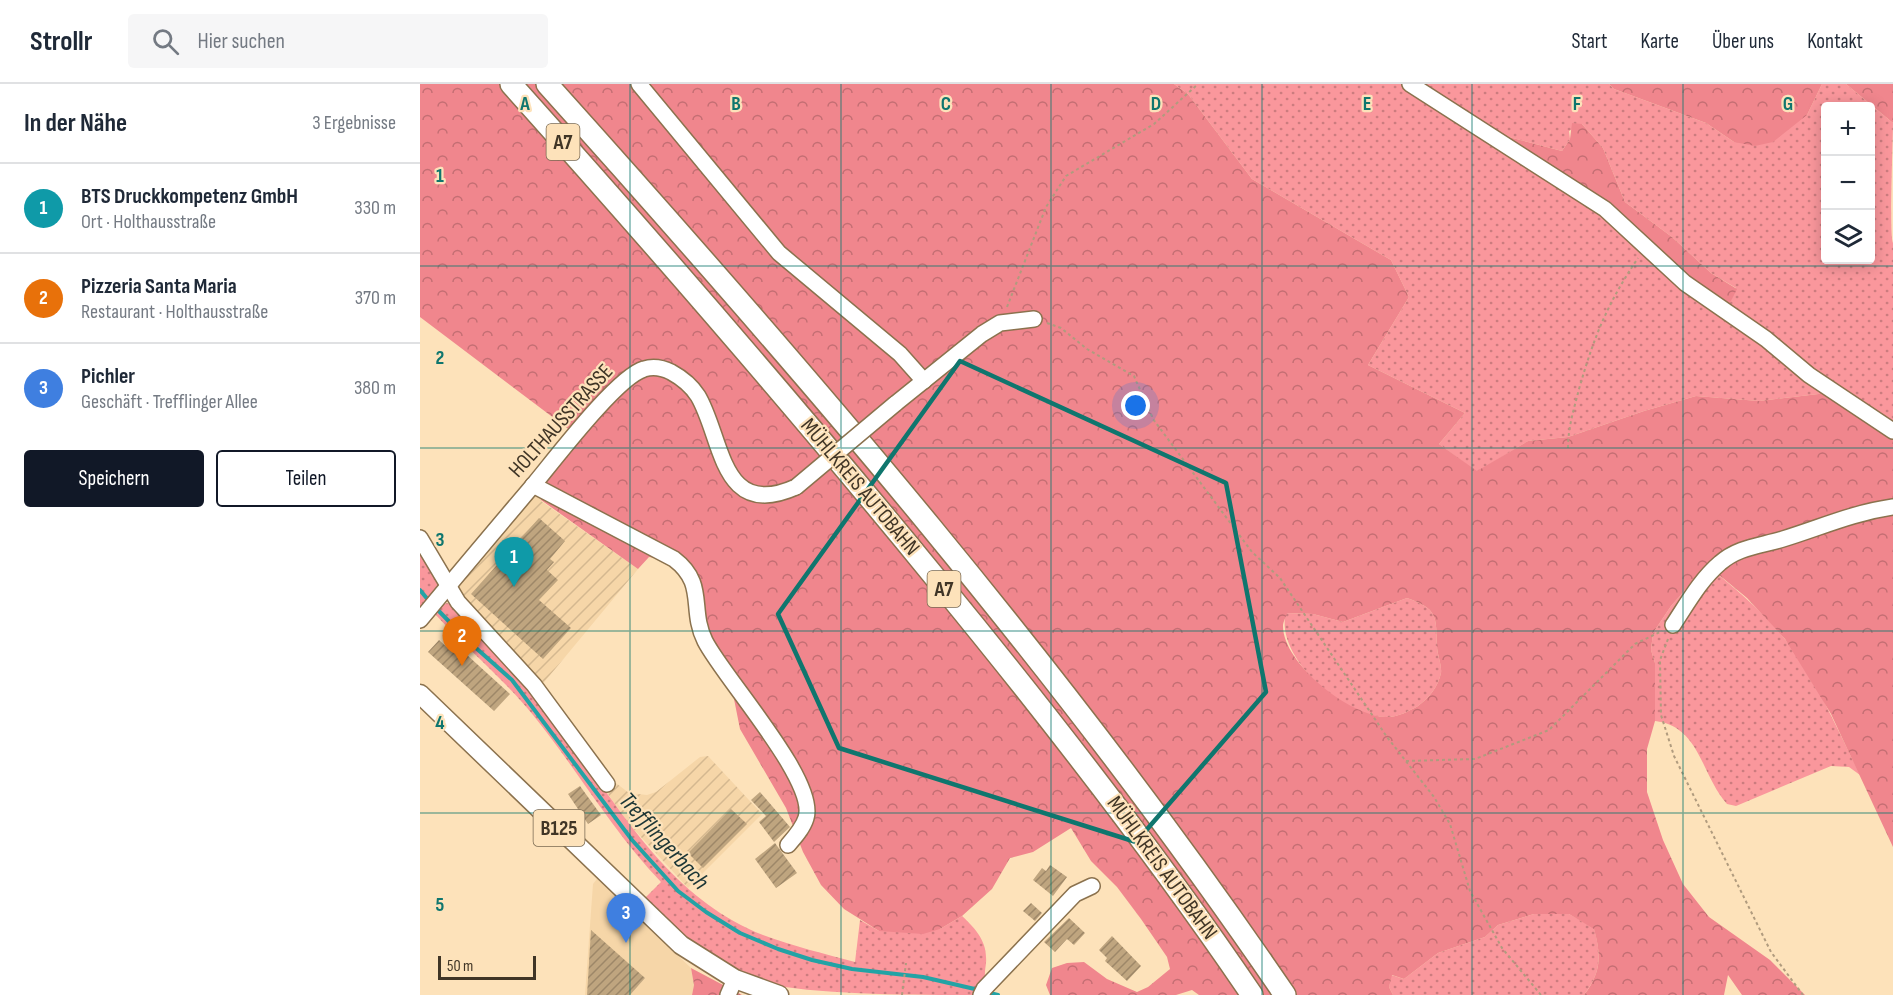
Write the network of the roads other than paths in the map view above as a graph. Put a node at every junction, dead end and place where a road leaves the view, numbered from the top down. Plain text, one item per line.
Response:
1 (511, 84) edge
2 (547, 84) edge
3 (639, 84) edge
4 (1410, 84) edge
5 (1034, 319) road end
6 (924, 381) junction
7 (1893, 431) edge
8 (529, 490) junction
9 (1893, 507) edge
10 (420, 538) edge
11 (444, 591) junction
12 (423, 616) edge
13 (1672, 625) road end
14 (420, 694) edge
15 (607, 784) dead end
16 (788, 845) dead end
17 (1092, 886) dead end
18 (731, 987) edge
19 (983, 992) edge
20 (779, 995) edge
21 (1252, 995) edge
22 (1285, 995) edge

1 - 21 highway, MÜHLKREIS AUTOBAHN / A7
2 - 22 highway, MÜHLKREIS AUTOBAHN / A7
3 - 6 street
4 - 7 street
5 - 6 street, HOLTHAUSSTRASSE
6 - 8 street, HOLTHAUSSTRASSE, bridge
8 - 11 street, HOLTHAUSSTRASSE
8 - 16 street
9 - 13 street
10 - 11 street
11 - 12 street, HOLTHAUSSTRASSE
11 - 15 street
14 - 18 main road, B125
17 - 19 street
18 - 20 main road, B125

